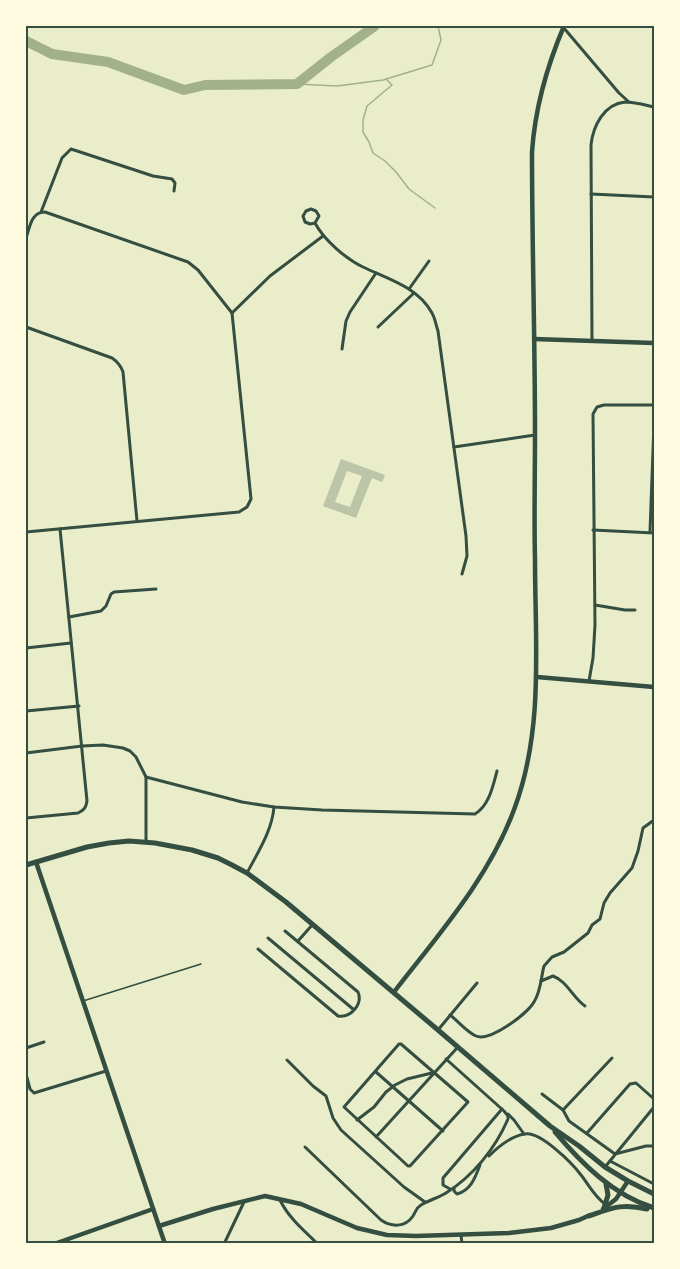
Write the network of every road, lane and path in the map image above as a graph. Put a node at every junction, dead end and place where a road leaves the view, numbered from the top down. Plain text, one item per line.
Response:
1 (564, 26) edge
2 (629, 102) junction
3 (654, 107) edge
4 (174, 191) dead end
5 (591, 194) junction
6 (654, 197) edge
7 (41, 212) junction
8 (315, 223) junction
9 (323, 236) junction
10 (26, 238) edge
11 (429, 261) dead end
12 (376, 273) junction
13 (410, 289) junction
14 (414, 293) junction
15 (232, 313) junction
16 (26, 327) edge
17 (378, 327) dead end
18 (534, 339) junction
19 (592, 340) junction
20 (654, 343) edge
21 (342, 349) dead end
22 (654, 405) edge
23 (654, 423) edge
24 (535, 435) junction
25 (454, 447) junction
26 (137, 521) junction
27 (60, 529) junction
28 (593, 530) junction
29 (26, 532) edge
30 (652, 533) edge
31 (462, 574) dead end
32 (156, 589) dead end
33 (594, 605) junction
34 (635, 610) dead end
35 (69, 617) junction
36 (72, 643) junction
37 (26, 648) edge
38 (537, 677) junction
39 (590, 681) junction
40 (654, 687) edge
41 (79, 706) junction
42 (26, 711) edge
43 (82, 746) junction
44 (26, 753) edge
45 (497, 771) dead end
46 (146, 777) junction
47 (274, 807) junction
48 (26, 818) edge
49 (654, 820) edge
50 (146, 842) junction
51 (36, 862) junction
52 (26, 865) edge
53 (247, 873) junction
54 (313, 924) junction
55 (285, 931) dead end
56 (268, 938) dead end
57 (298, 941) junction
58 (258, 949) dead end
59 (201, 964) dead end
60 (541, 981) junction
61 (477, 983) dead end
62 (394, 992) junction
63 (82, 1001) junction
64 (585, 1006) dead end
65 (354, 1009) junction
66 (450, 1015) junction
67 (438, 1029) junction
68 (44, 1042) dead end
69 (458, 1047) junction
70 (26, 1048) edge
71 (612, 1058) dead end
72 (447, 1059) junction
73 (287, 1060) dead end
74 (106, 1071) junction
75 (376, 1072) junction
76 (434, 1072) junction
77 (26, 1074) edge
78 (393, 1087) junction
79 (542, 1094) dead end
80 (654, 1099) edge
81 (409, 1101) junction
82 (654, 1107) edge
83 (503, 1110) junction
84 (562, 1110) junction
85 (357, 1120) junction
86 (550, 1126) junction
87 (443, 1131) junction
88 (587, 1133) junction
89 (524, 1134) junction
90 (376, 1137) junction
91 (654, 1146) edge
92 (305, 1148) dead end
93 (615, 1154) junction
94 (610, 1161) junction
95 (482, 1162) junction
96 (605, 1167) junction
97 (628, 1181) junction
98 (605, 1182) junction
99 (654, 1184) edge
100 (455, 1186) junction
101 (451, 1190) junction
102 (620, 1194) junction
103 (654, 1194) edge
104 (279, 1198) junction
105 (244, 1200) junction
106 (427, 1202) junction
107 (604, 1206) junction
108 (153, 1209) junction
109 (654, 1210) edge
110 (589, 1216) junction
111 (159, 1226) junction
112 (461, 1235) junction
113 (416, 1236) junction
114 (54, 1244) edge
115 (165, 1244) edge
116 (224, 1244) edge
117 (318, 1244) edge
118 (416, 1244) edge
119 (462, 1244) edge

1 - 2 street
1 - 18 street
2 - 3 street
2 - 5 street
4 - 7 street
5 - 6 street
5 - 19 street
7 - 10 street
7 - 15 street
8 - 8 street
8 - 9 street
9 - 12 street
9 - 15 street
11 - 13 street
12 - 13 street
12 - 21 street
13 - 14 street
14 - 17 street
14 - 25 street
15 - 26 street
16 - 26 street
18 - 19 street
18 - 24 street
19 - 20 street
22 - 28 street
23 - 30 street
24 - 25 street
24 - 38 street
25 - 31 street
26 - 27 street
27 - 29 street
27 - 35 street
28 - 30 street
28 - 33 street
32 - 35 street
33 - 34 street
33 - 39 street
35 - 36 street
36 - 37 street
36 - 41 street
38 - 39 street
38 - 62 street
39 - 40 street
41 - 42 street
41 - 43 street
43 - 44 street
43 - 46 street
43 - 48 street
45 - 47 street
46 - 47 street
46 - 50 street
47 - 53 street
49 - 60 street
50 - 51 highway
50 - 53 highway
51 - 52 highway
51 - 63 street
53 - 54 highway
54 - 57 street
54 - 62 highway
55 - 57 street
56 - 65 street
57 - 65 street
58 - 65 street
59 - 63 lane
60 - 64 street
60 - 66 street
61 - 66 street
62 - 67 highway
63 - 74 street
66 - 67 street
67 - 69 highway
68 - 70 street
69 - 72 street
69 - 86 highway
71 - 84 street
72 - 76 street
72 - 83 street
73 - 106 street
74 - 77 street
74 - 108 street
75 - 76 street
75 - 78 street
75 - 85 street
76 - 78 street
76 - 81 street
76 - 87 street
78 - 81 street
78 - 85 street
79 - 84 street
80 - 88 street
81 - 87 street
81 - 90 street
82 - 93 street
83 - 89 street
83 - 95 street
83 - 101 street
84 - 88 street
85 - 90 street
86 - 96 highway
86 - 98 highway
87 - 90 street
88 - 93 street
89 - 95 street
89 - 107 street
91 - 93 street
92 - 106 street
93 - 94 street
94 - 96 street
94 - 99 street
95 - 100 street
95 - 100 street
96 - 97 highway
97 - 102 street
97 - 103 highway
98 - 102 highway
98 - 107 highway
100 - 101 street
101 - 106 street
102 - 107 street
102 - 109 highway
104 - 105 street
104 - 113 street
104 - 117 street
105 - 111 street
105 - 116 street
107 - 110 street
108 - 111 street
108 - 114 street
109 - 110 highway
110 - 112 street
111 - 115 street
112 - 113 street
112 - 119 street
113 - 118 street

